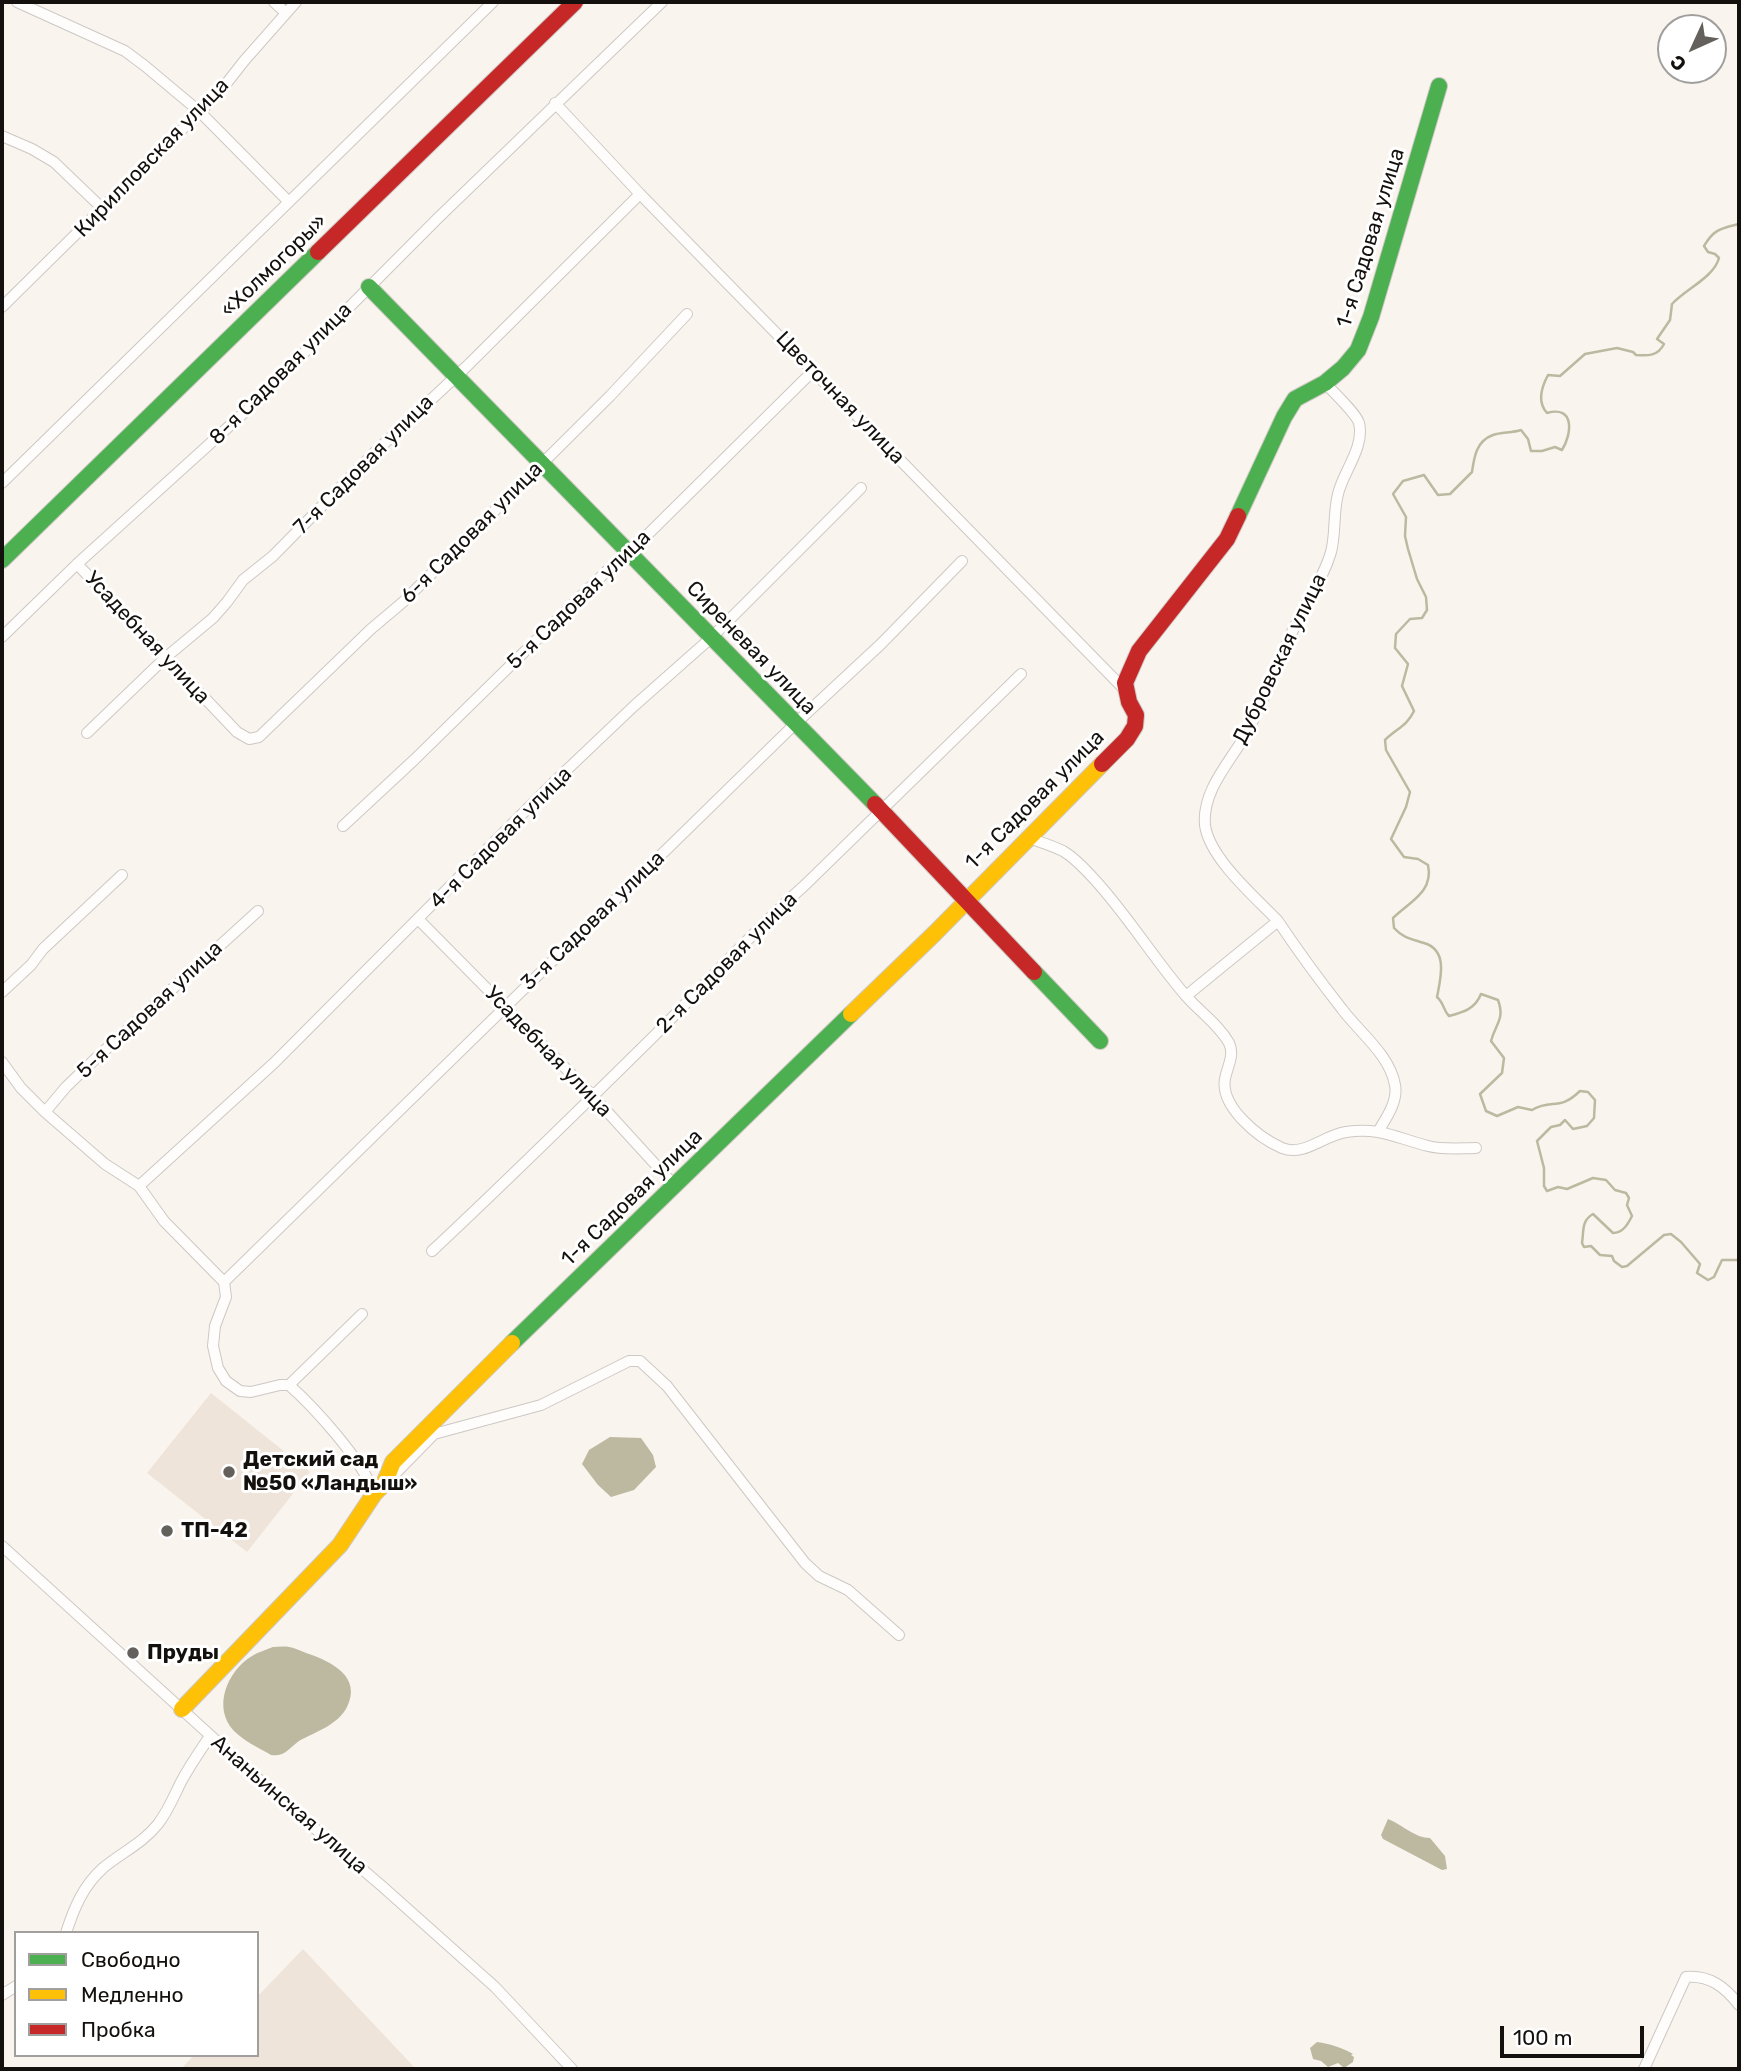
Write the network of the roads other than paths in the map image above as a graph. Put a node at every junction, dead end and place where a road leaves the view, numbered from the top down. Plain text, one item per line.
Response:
1 (17, 2) edge
2 (274, 2) edge
3 (296, 2) edge
4 (493, 2) edge
5 (575, 2) edge
6 (662, 2) edge
7 (286, 13) junction
8 (1439, 86) dead end
9 (555, 103) junction
10 (200, 112) junction
11 (2, 136) edge
12 (640, 194) junction
13 (289, 202) junction
14 (103, 209) junction
15 (369, 287) junction
16 (3, 302) edge
17 (687, 314) dead end
18 (813, 371) junction
19 (456, 375) junction
20 (1325, 383) junction
21 (542, 464) junction
22 (2, 482) edge
23 (861, 488) dead end
24 (629, 553) junction
25 (2, 560) edge
26 (962, 561) dead end
27 (77, 564) junction
28 (2, 637) edge
29 (712, 637) junction
30 (165, 658) junction
31 (1021, 674) dead end
32 (1126, 691) junction
33 (796, 723) junction
34 (87, 733) dead end
35 (248, 739) joint
36 (881, 810) junction
37 (343, 826) dead end
38 (1029, 838) junction
39 (121, 876) dead end
40 (965, 900) junction
41 (258, 911) dead end
42 (419, 920) junction
43 (1278, 921) junction
44 (2, 992) edge
45 (1186, 996) junction
46 (505, 1007) junction
47 (1100, 1041) dead end
48 (2, 1062) edge
49 (592, 1095) junction
50 (46, 1112) junction
51 (1379, 1130) junction
52 (1476, 1148) dead end
53 (139, 1186) junction
54 (675, 1186) junction
55 (432, 1251) dead end
56 (224, 1282) junction
57 (362, 1314) dead end
58 (289, 1385) junction
59 (435, 1424) junction
60 (379, 1489) junction
61 (2, 1546) edge
62 (899, 1635) dead end
63 (182, 1709) junction
64 (210, 1736) junction
65 (67, 1931) edge
66 (1739, 2005) edge
67 (572, 2069) edge
68 (1644, 2069) edge

1 - 10 street
2 - 7 street
3 - 7 street, Кирилловская улица
4 - 13 street
5 - 25 main road, «Холмогоры»
6 - 9 street, 8-я Садовая улица
7 - 10 street, Кирилловская улица
8 - 20 main road, 1-я Садовая улица
9 - 12 street, Цветочная улица
9 - 15 street, 8-я Садовая улица
10 - 13 street
10 - 14 street, Кирилловская улица
11 - 14 street
12 - 18 street, Цветочная улица
12 - 19 street, 7-я Садовая улица
13 - 22 street
14 - 16 street, Кирилловская улица
15 - 19 main road, Сиреневая улица
15 - 27 street, 8-я Садовая улица
17 - 21 street, 6-я Садовая улица
18 - 24 street, 5-я Садовая улица
18 - 32 street, Цветочная улица
19 - 21 main road, Сиреневая улица
19 - 30 street, 7-я Садовая улица
20 - 32 main road, 1-я Садовая улица
20 - 43 street, Дубровская улица
21 - 24 main road, Сиреневая улица
21 - 35 street, 6-я Садовая улица
23 - 29 street, 4-я Садовая улица
24 - 29 main road, Сиреневая улица
24 - 37 street, 5-я Садовая улица
26 - 33 street, 3-я Садовая улица
27 - 28 street, 8-я Садовая улица
27 - 30 street, Усадебная улица
29 - 33 main road, Сиреневая улица
29 - 42 street, 4-я Садовая улица
30 - 34 street, 7-я Садовая улица
30 - 35 street, Усадебная улица
31 - 36 street, 2-я Садовая улица
32 - 38 main road, 1-я Садовая улица
33 - 36 main road, Сиреневая улица
33 - 46 street, 3-я Садовая улица
36 - 40 main road, Сиреневая улица
36 - 49 street, 2-я Садовая улица
38 - 40 main road, 1-я Садовая улица
38 - 45 street
39 - 44 street
40 - 47 main road, Сиреневая улица
40 - 54 main road, 1-я Садовая улица
41 - 50 street, 5-я Садовая улица
42 - 46 street, Усадебная улица
42 - 53 street, 4-я Садовая улица
43 - 45 street
43 - 51 street, Дубровская улица
45 - 51 street
46 - 49 street, Усадебная улица
46 - 56 street, 3-я Садовая улица
48 - 50 street
49 - 54 street, Усадебная улица
49 - 55 street, 2-я Садовая улица
50 - 53 street
51 - 52 street
53 - 56 street
54 - 59 main road, 1-я Садовая улица
56 - 58 street
57 - 58 street
58 - 60 street
59 - 60 main road, 1-я Садовая улица
59 - 62 street
60 - 63 main road, 1-я Садовая улица
61 - 63 street, Ананьинская улица
63 - 64 street, Ананьинская улица
64 - 65 street
64 - 67 street, Ананьинская улица
66 - 68 street

